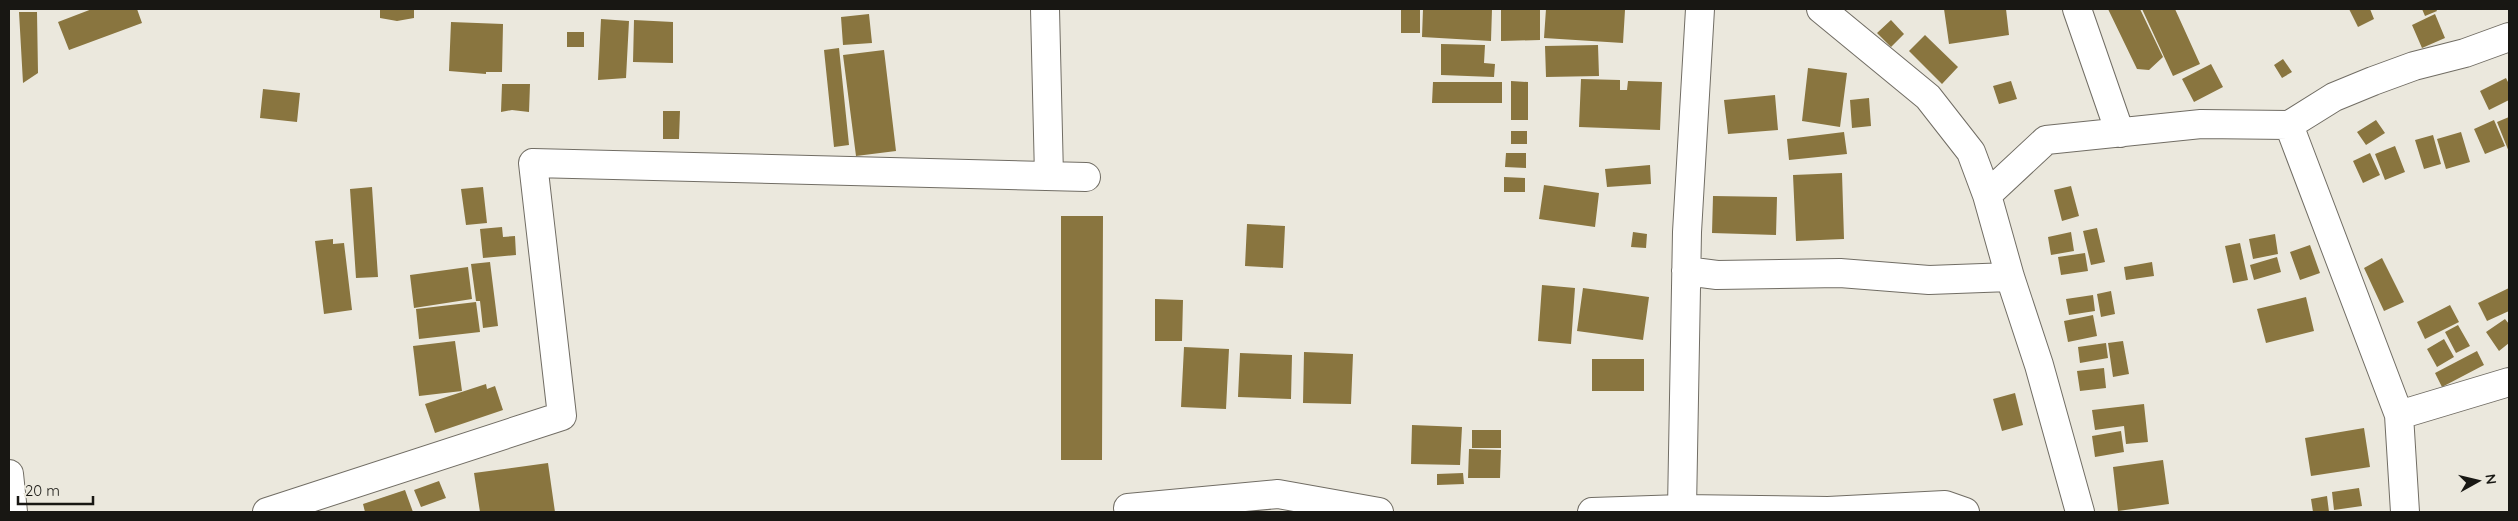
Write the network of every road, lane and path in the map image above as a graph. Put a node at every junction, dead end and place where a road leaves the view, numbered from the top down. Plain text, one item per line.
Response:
1 (1045, 9) edge
2 (1700, 9) edge
3 (1821, 9) edge
4 (2077, 9) edge
5 (2509, 36) edge
6 (2289, 125) junction
7 (2120, 133) junction
8 (1049, 176) junction
9 (1086, 176) dead end
10 (1987, 195) junction
11 (1686, 271) junction
12 (2010, 277) junction
13 (2509, 382) edge
14 (2399, 415) junction
15 (9, 474) edge
16 (1128, 508) dead end
17 (1682, 509) junction
18 (12, 512) edge
19 (267, 512) edge
20 (1379, 512) edge
21 (1592, 512) edge
22 (1965, 512) edge
23 (2080, 512) edge
24 (2405, 512) edge

1 - 8 street
2 - 11 street
3 - 10 street
4 - 7 street
5 - 6 street
6 - 7 street
6 - 14 street
7 - 10 street
8 - 9 street
8 - 19 street
10 - 12 street
11 - 12 street
11 - 17 street
12 - 23 street
13 - 14 street
14 - 24 street
15 - 18 street
16 - 20 street
17 - 21 street
17 - 22 street

